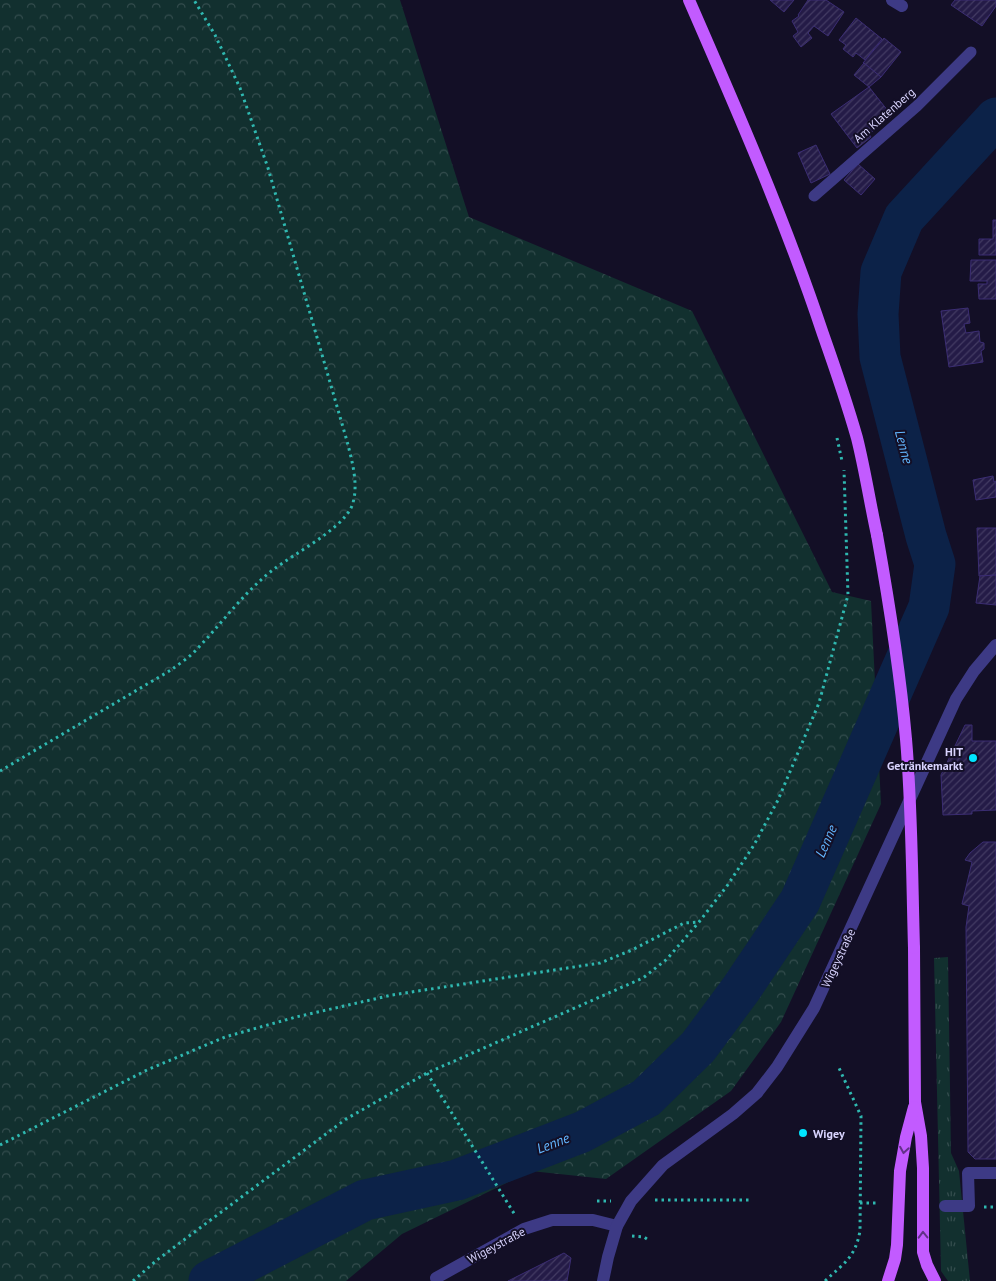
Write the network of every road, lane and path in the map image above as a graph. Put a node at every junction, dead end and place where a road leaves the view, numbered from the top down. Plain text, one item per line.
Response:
1 (194, 0) edge
2 (689, 0) edge
3 (971, 52) dead end
4 (814, 196) dead end
5 (835, 432) dead end
6 (996, 645) edge
7 (0, 771) edge
8 (699, 922) junction
9 (839, 1068) dead end
10 (427, 1073) junction
11 (915, 1102) junction
12 (0, 1145) edge
13 (996, 1173) edge
14 (503, 1196) dead end
15 (860, 1203) junction
16 (878, 1203) dead end
17 (945, 1206) dead end
18 (617, 1226) junction
19 (436, 1278) dead end
20 (133, 1281) edge
21 (603, 1281) edge
22 (825, 1281) edge
23 (888, 1281) edge
24 (935, 1281) edge

1 - 7 path
2 - 11 main road, bridge
3 - 4 lane, Am Klatenberg
5 - 8 path
6 - 18 street, Wigeystraße
8 - 10 path
8 - 12 path
9 - 15 path
10 - 14 path
10 - 20 path
11 -> 23 main road
24 -> 11 main road
13 - 17 street
15 - 16 path
15 - 22 path
18 - 19 street, Wigeystraße
18 - 21 street, Wigeystraße

